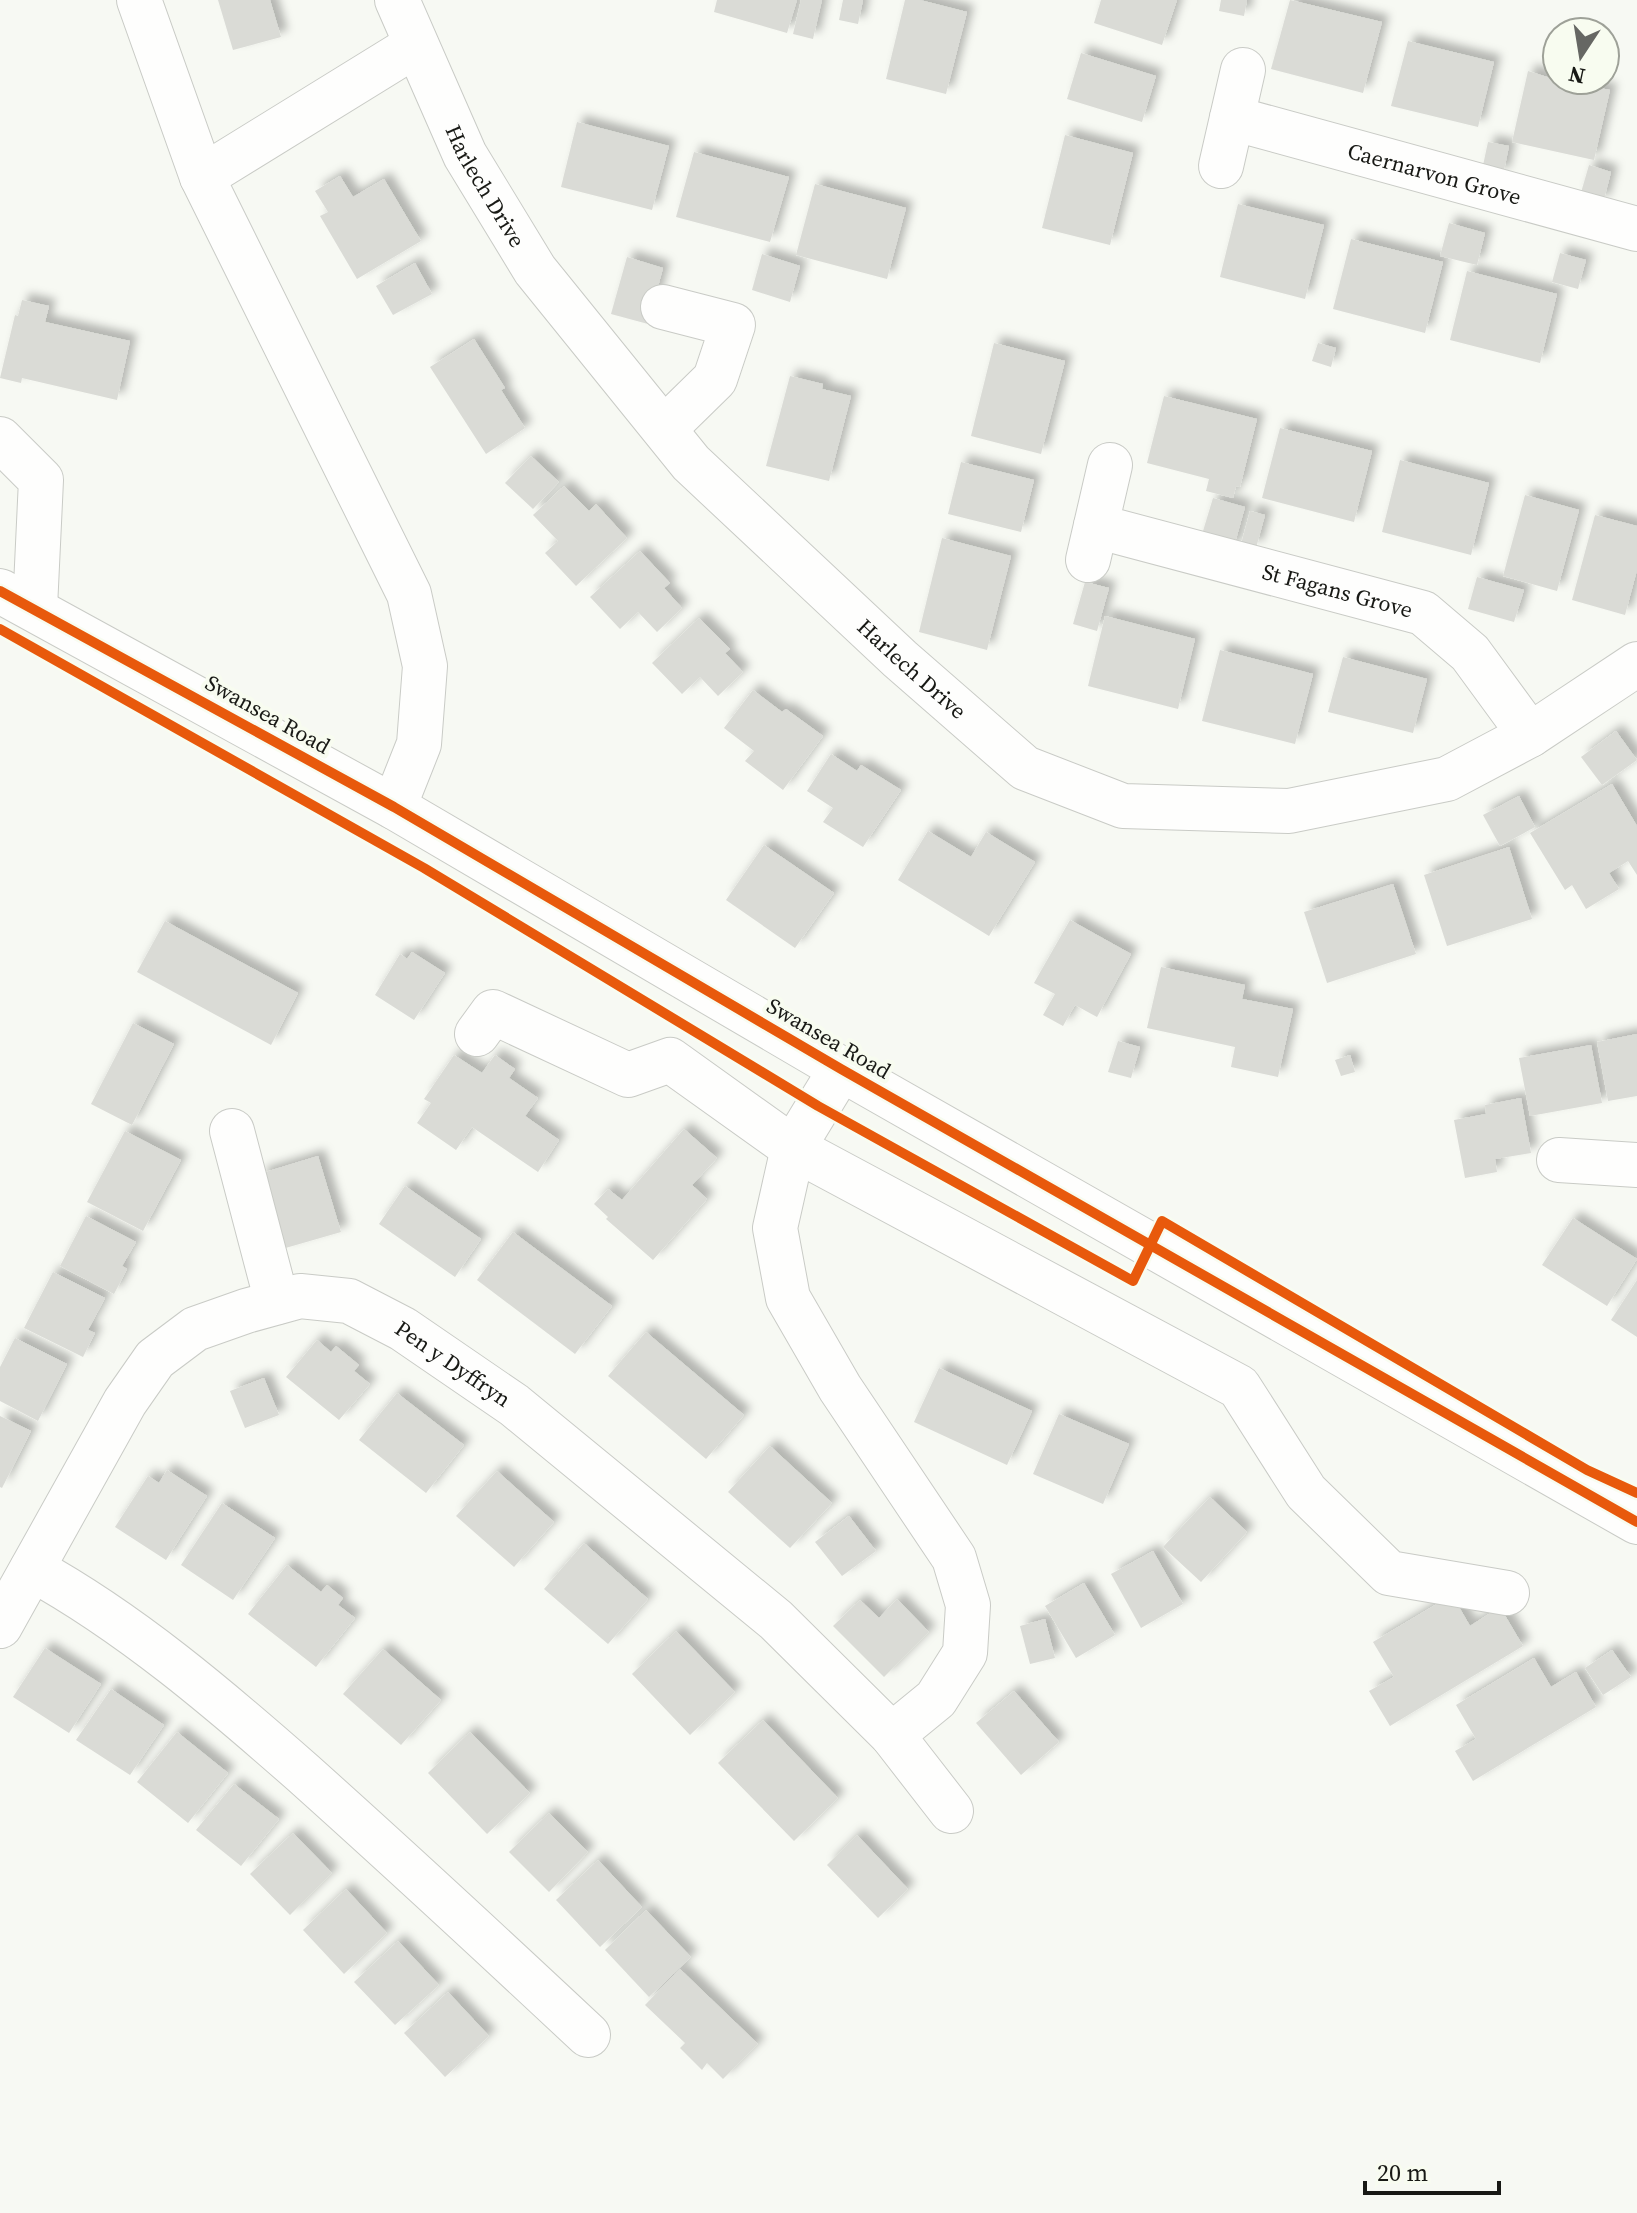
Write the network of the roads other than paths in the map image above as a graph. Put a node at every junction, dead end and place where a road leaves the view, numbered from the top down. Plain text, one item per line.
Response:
1 (139, 0) edge
2 (397, 0) edge
3 (416, 45) junction
4 (1243, 70) dead end
5 (1232, 118) junction
6 (1221, 166) dead end
7 (202, 177) junction
8 (1637, 229) edge
9 (663, 307) dead end
10 (665, 428) junction
11 (0, 439) edge
12 (1110, 465) dead end
13 (18, 599) edge
14 (1637, 664) edge
15 (1530, 735) junction
16 (394, 807) junction
17 (477, 1034) dead end
18 (841, 1069) junction
19 (232, 1131) dead end
20 (793, 1148) junction
21 (1559, 1160) dead end
22 (1637, 1165) edge
23 (277, 1302) junction
24 (1637, 1522) edge
25 (32, 1569) junction
26 (1507, 1593) dead end
27 (0, 1626) edge
28 (892, 1735) junction
29 (951, 1811) dead end
30 (588, 2035) dead end

1 - 7 street
2 - 3 street, Harlech Drive
3 - 7 street
3 - 10 street, Harlech Drive
4 - 5 street
5 - 6 street
5 - 8 street, Caernarvon Grove
7 - 16 street
9 - 10 street
10 - 15 street, Harlech Drive
11 - 13 street
12 - 15 street, St Fagans Grove
13 - 16 street, Swansea Road
14 - 15 street, Harlech Drive
16 - 18 street, Swansea Road
17 - 20 street
18 - 20 street
18 - 24 street, Swansea Road
19 - 23 street
20 - 26 street
20 - 28 street
21 - 22 street
23 - 25 street, Pen y Dyffryn
23 - 28 street, Pen y Dyffryn
25 - 27 street, Pen y Dyffryn
25 - 30 street
28 - 29 street, Pen y Dyffryn

